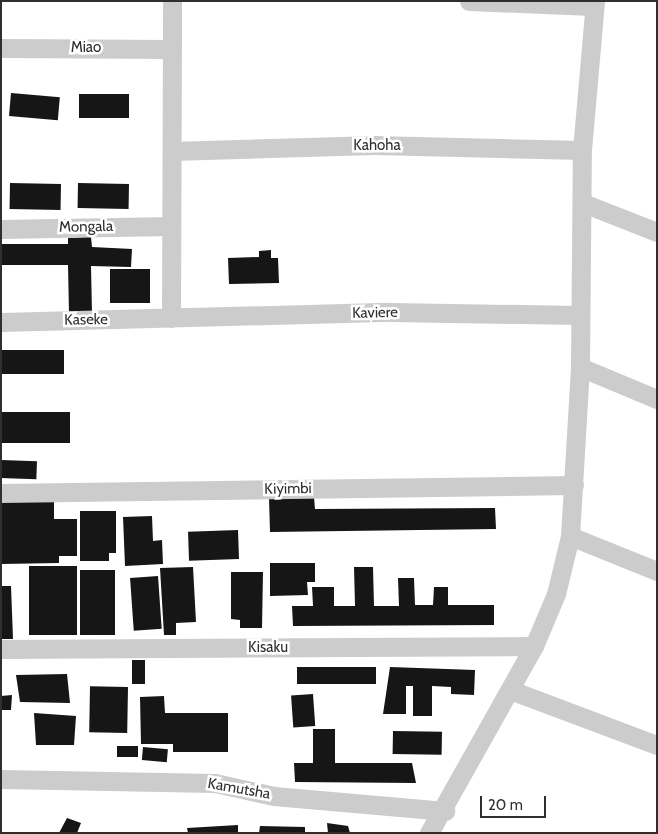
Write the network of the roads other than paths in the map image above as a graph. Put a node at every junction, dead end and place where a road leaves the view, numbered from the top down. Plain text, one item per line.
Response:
1 (172, 1) edge
2 (469, 1) edge
3 (593, 4) edge
4 (1, 48) edge
5 (170, 48) junction
6 (582, 150) junction
7 (172, 151) junction
8 (583, 204) junction
9 (171, 226) junction
10 (1, 229) edge
11 (657, 232) edge
12 (580, 315) junction
13 (170, 318) junction
14 (1, 322) edge
15 (580, 367) junction
16 (657, 399) edge
17 (574, 485) junction
18 (1, 493) edge
19 (570, 536) junction
20 (657, 571) edge
21 (534, 646) junction
22 (1, 649) edge
23 (513, 691) junction
24 (657, 745) edge
25 (1, 779) edge
26 (445, 811) junction
27 (434, 832) edge

1 - 5 street
2 - 3 street
3 - 6 street
4 - 5 street, Miao
5 - 7 street
6 - 7 street, Kahoha
6 - 8 street
7 - 9 street
8 - 11 street
8 - 12 street
9 - 10 street, Mongala
9 - 13 street
12 - 13 street, Kaviere
12 - 15 street
13 - 14 street, Kaseke
15 - 16 street
15 - 17 street
17 - 18 street, Kiyimbi
17 - 19 street
19 - 20 street
19 - 21 street
21 - 22 street, Kisaku
21 - 23 street
23 - 24 street
23 - 26 street
25 - 26 street, Kamutsha
26 - 27 street

